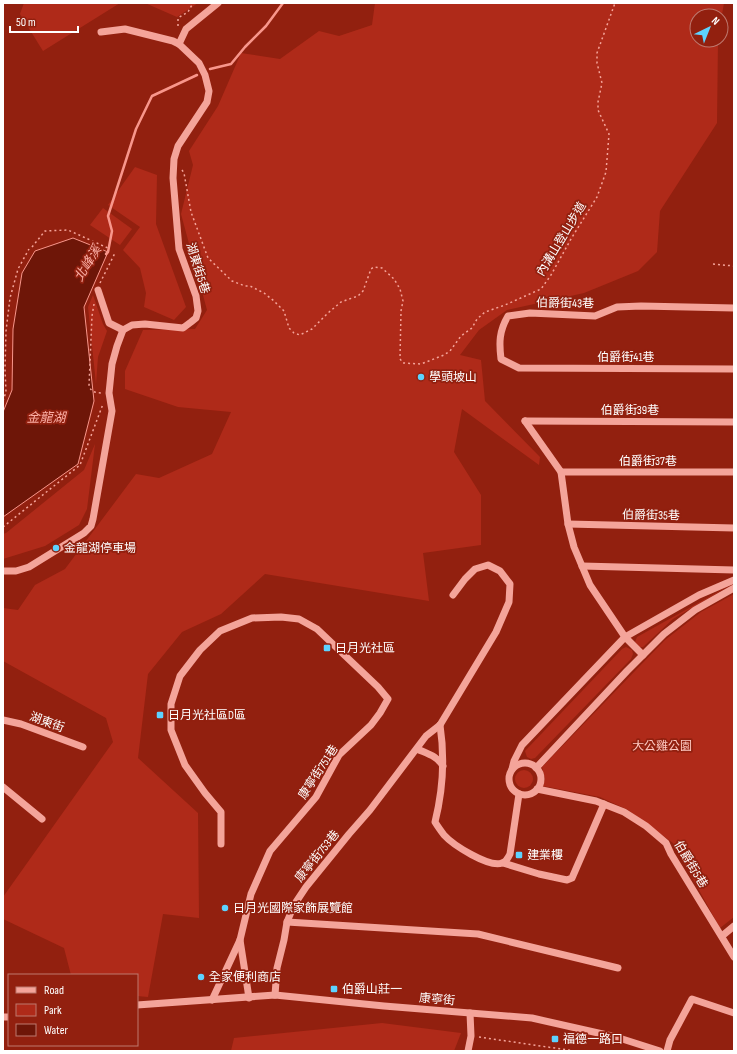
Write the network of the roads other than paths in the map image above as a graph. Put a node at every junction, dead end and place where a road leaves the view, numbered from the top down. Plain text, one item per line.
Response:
1 (218, 3) edge
2 (100, 32) dead end
3 (179, 44) junction
4 (98, 290) dead end
5 (734, 308) edge
6 (124, 330) junction
7 (519, 368) joint
8 (734, 369) edge
9 (734, 422) edge
10 (561, 472) junction
11 (734, 472) edge
12 (568, 524) junction
13 (734, 528) edge
14 (582, 566) junction
15 (734, 570) edge
16 (3, 571) edge
17 (734, 580) edge
18 (734, 588) edge
19 (453, 594) dead end
20 (625, 637) junction
21 (642, 655) junction
22 (3, 720) edge
23 (440, 725) junction
24 (83, 747) dead end
25 (417, 749) junction
26 (443, 766) junction
27 (536, 768) junction
28 (512, 769) junction
29 (3, 787) edge
30 (537, 789) junction
31 (519, 794) junction
32 (604, 804) junction
33 (42, 819) dead end
34 (221, 844) dead end
35 (503, 863) junction
36 (287, 922) junction
37 (734, 926) edge
38 (722, 936) junction
39 (240, 940) junction
40 (734, 957) edge
41 (618, 968) dead end
42 (275, 995) junction
43 (250, 998) junction
44 (212, 1000) junction
45 (138, 1005) edge
46 (470, 1013) junction
47 (734, 1013) edge
48 (468, 1051) edge
49 (660, 1051) edge
50 (667, 1051) edge

1 - 3 street
2 - 3 street
3 - 6 street, 湖東街5巷
4 - 6 street
5 - 7 street, 伯爵街43巷
6 - 16 street
7 - 8 street, 伯爵街41巷
9 - 10 street, 伯爵街39巷
10 - 11 street, 伯爵街37巷
10 - 12 street
12 - 13 street, 伯爵街35巷
12 - 14 street
14 - 15 street
14 - 20 street
17 - 20 street
18 - 21 street
19 - 23 street
20 - 21 street
20 - 28 street
21 - 27 street
22 - 24 street, 湖東街
23 - 25 street, 康寧街753巷
23 - 26 street
25 - 26 street
25 - 36 street, 康寧街753巷
26 - 35 street
27 - 28 street
27 - 30 street
28 - 31 street
29 - 33 street
30 - 31 street
30 - 32 street, 伯爵街5巷
31 - 35 street
32 - 35 street
32 - 38 street, 伯爵街5巷
34 - 39 street, 康寧街751巷
36 - 41 street
36 - 42 street, 康寧街753巷
37 - 38 street
38 - 40 street, 伯爵街5巷
39 - 43 street, 康寧街751巷
39 - 44 street, 康寧街751巷
42 - 43 street, 康寧街
42 - 46 street, 康寧街
43 - 44 street, 康寧街
44 - 45 street, 康寧街
46 - 48 street
46 - 49 street, 康寧街
47 - 50 street

